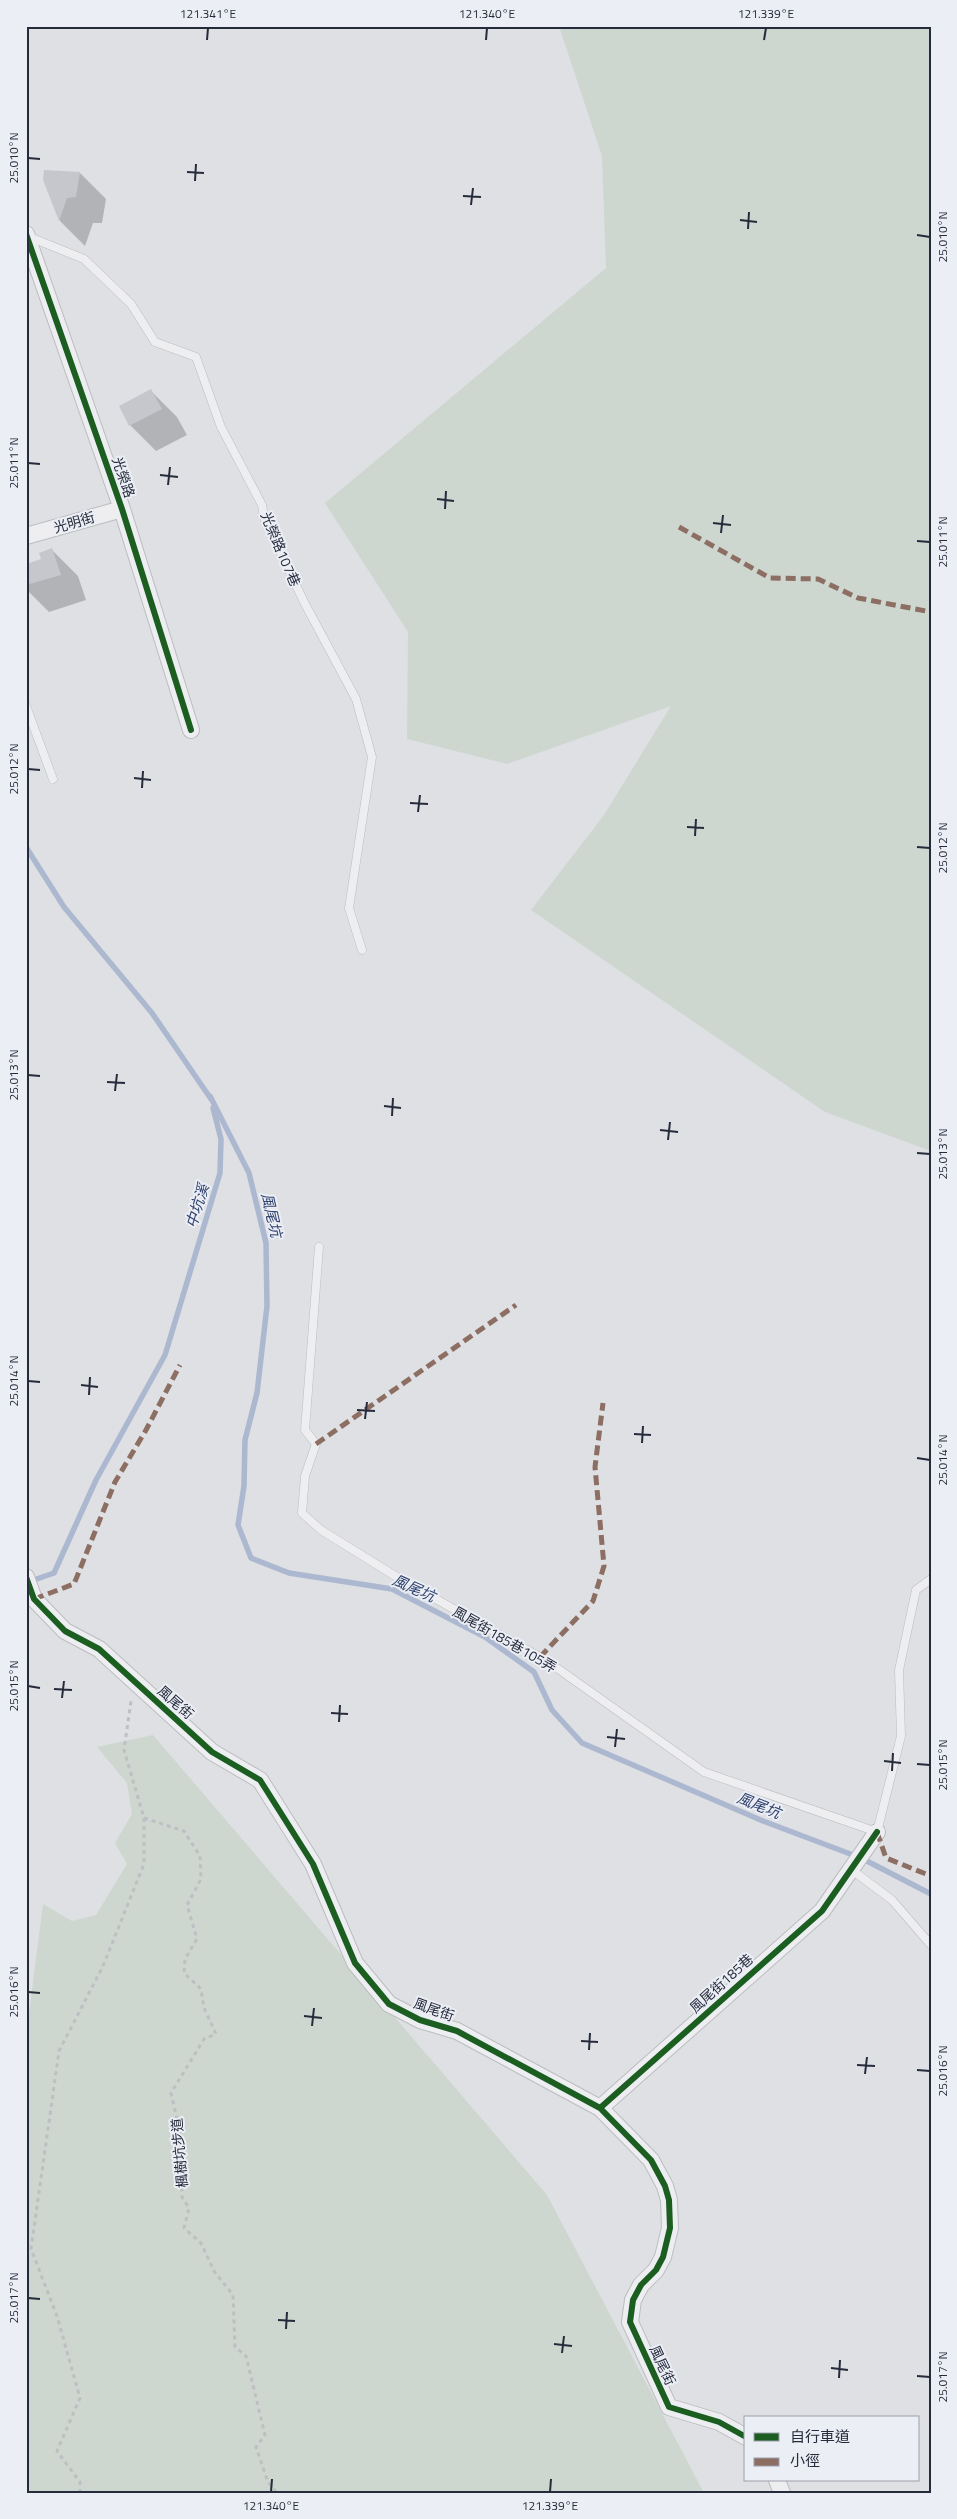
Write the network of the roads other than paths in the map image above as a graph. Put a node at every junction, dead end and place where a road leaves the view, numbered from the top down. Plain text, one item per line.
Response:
1 (27, 235) edge
2 (122, 509) junction
3 (26, 536) edge
4 (26, 706) edge
5 (191, 730) dead end
6 (53, 779) dead end
7 (362, 950) dead end
8 (319, 1247) dead end
9 (26, 1577) edge
10 (931, 1579) edge
11 (30, 1600) edge
12 (877, 1832) junction
13 (852, 1870) junction
14 (931, 1945) edge
15 (600, 2108) junction
16 (744, 2435) edge

1 - 2 street, 光榮路
1 - 7 lane, 光榮路107巷
2 - 3 street, 光明街
2 - 5 street, 光榮路
4 - 6 lane
8 - 12 lane, 風尾街185巷105弄
9 - 11 street, 風尾街
10 - 12 lane
11 - 15 street, 風尾街
12 - 13 street, 風尾街185巷
13 - 14 lane
13 - 15 street, 風尾街185巷
15 - 16 street, 風尾街

